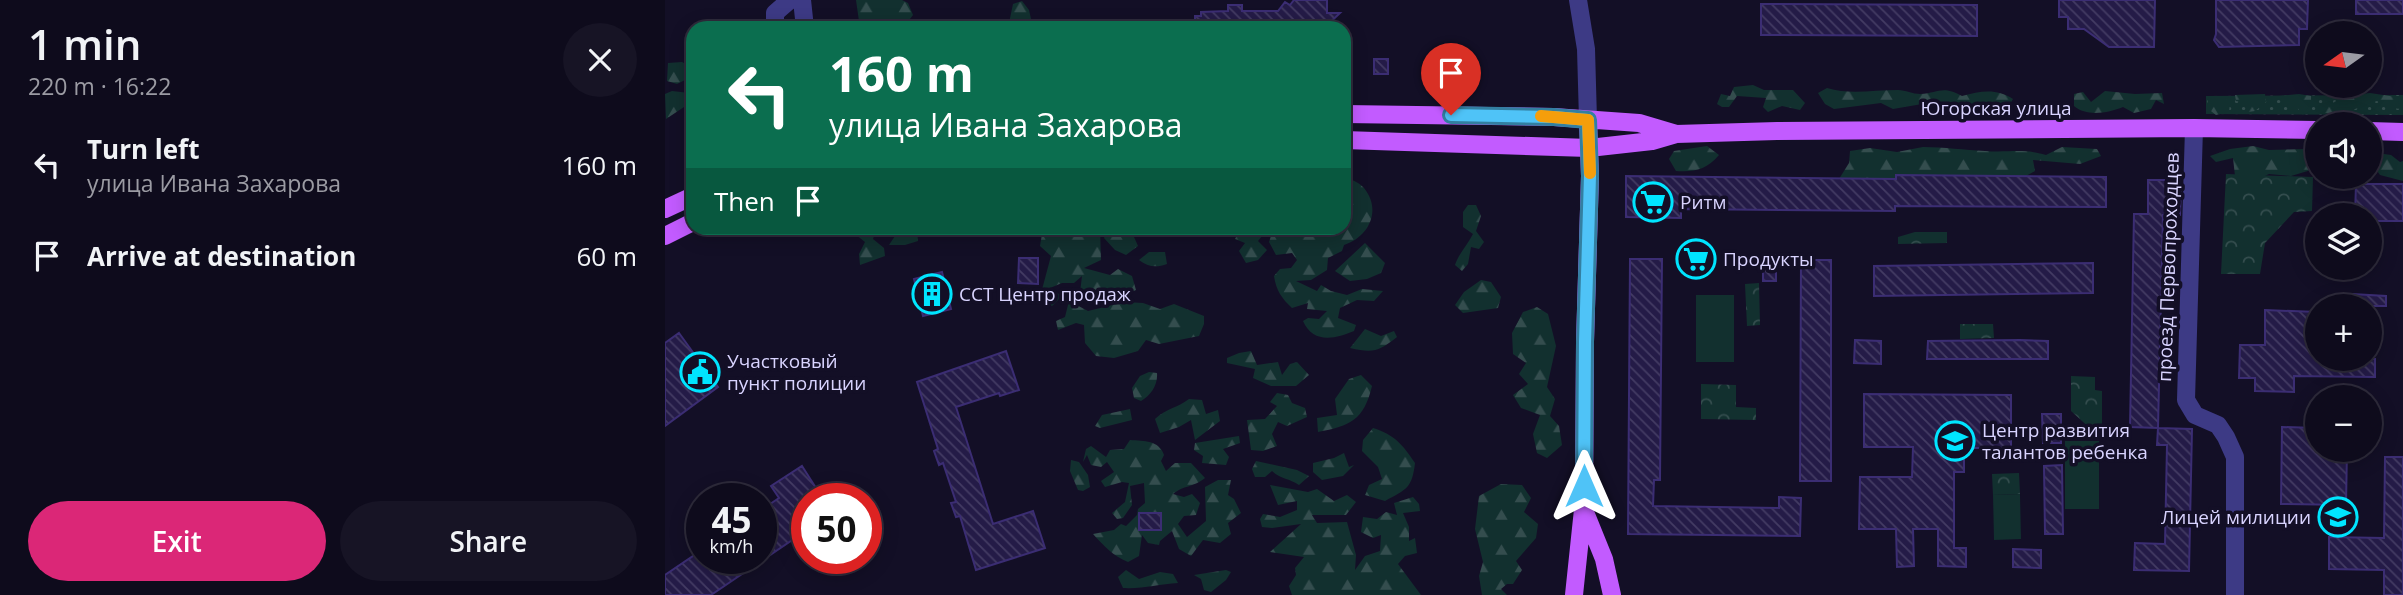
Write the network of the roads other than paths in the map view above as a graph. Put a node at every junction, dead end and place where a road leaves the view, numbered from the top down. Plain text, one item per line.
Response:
1 (790, 0) edge
2 (802, 0) edge
3 (1579, 0) edge
4 (775, 21) edge
5 (804, 21) edge
6 (1351, 114) edge
7 (1588, 120) junction
8 (2194, 128) junction
9 (2305, 130) edge
10 (2382, 131) edge
11 (2403, 132) edge
12 (1676, 134) junction
13 (1351, 140) edge
14 (1589, 148) junction
15 (686, 199) edge
16 (665, 209) edge
17 (686, 226) edge
18 (665, 236) edge
19 (1584, 510) junction
20 (1611, 586) edge
21 (1575, 589) edge
22 (2235, 595) edge

1 - 4 street
2 - 5 street
3 - 7 street
6 - 7 main road, Югорская улица
7 - 12 main road, Югорская улица
7 - 14 main road
8 - 9 main road, Югорская улица
8 - 12 main road, Югорская улица
8 - 22 street, проезд Первопроходцев
10 - 11 main road
12 - 14 main road, Югорская улица
13 - 14 main road, Югорская улица
14 - 19 main road
15 - 16 main road
17 - 18 main road
19 - 20 main road
19 - 21 main road
20 - 21 main road

